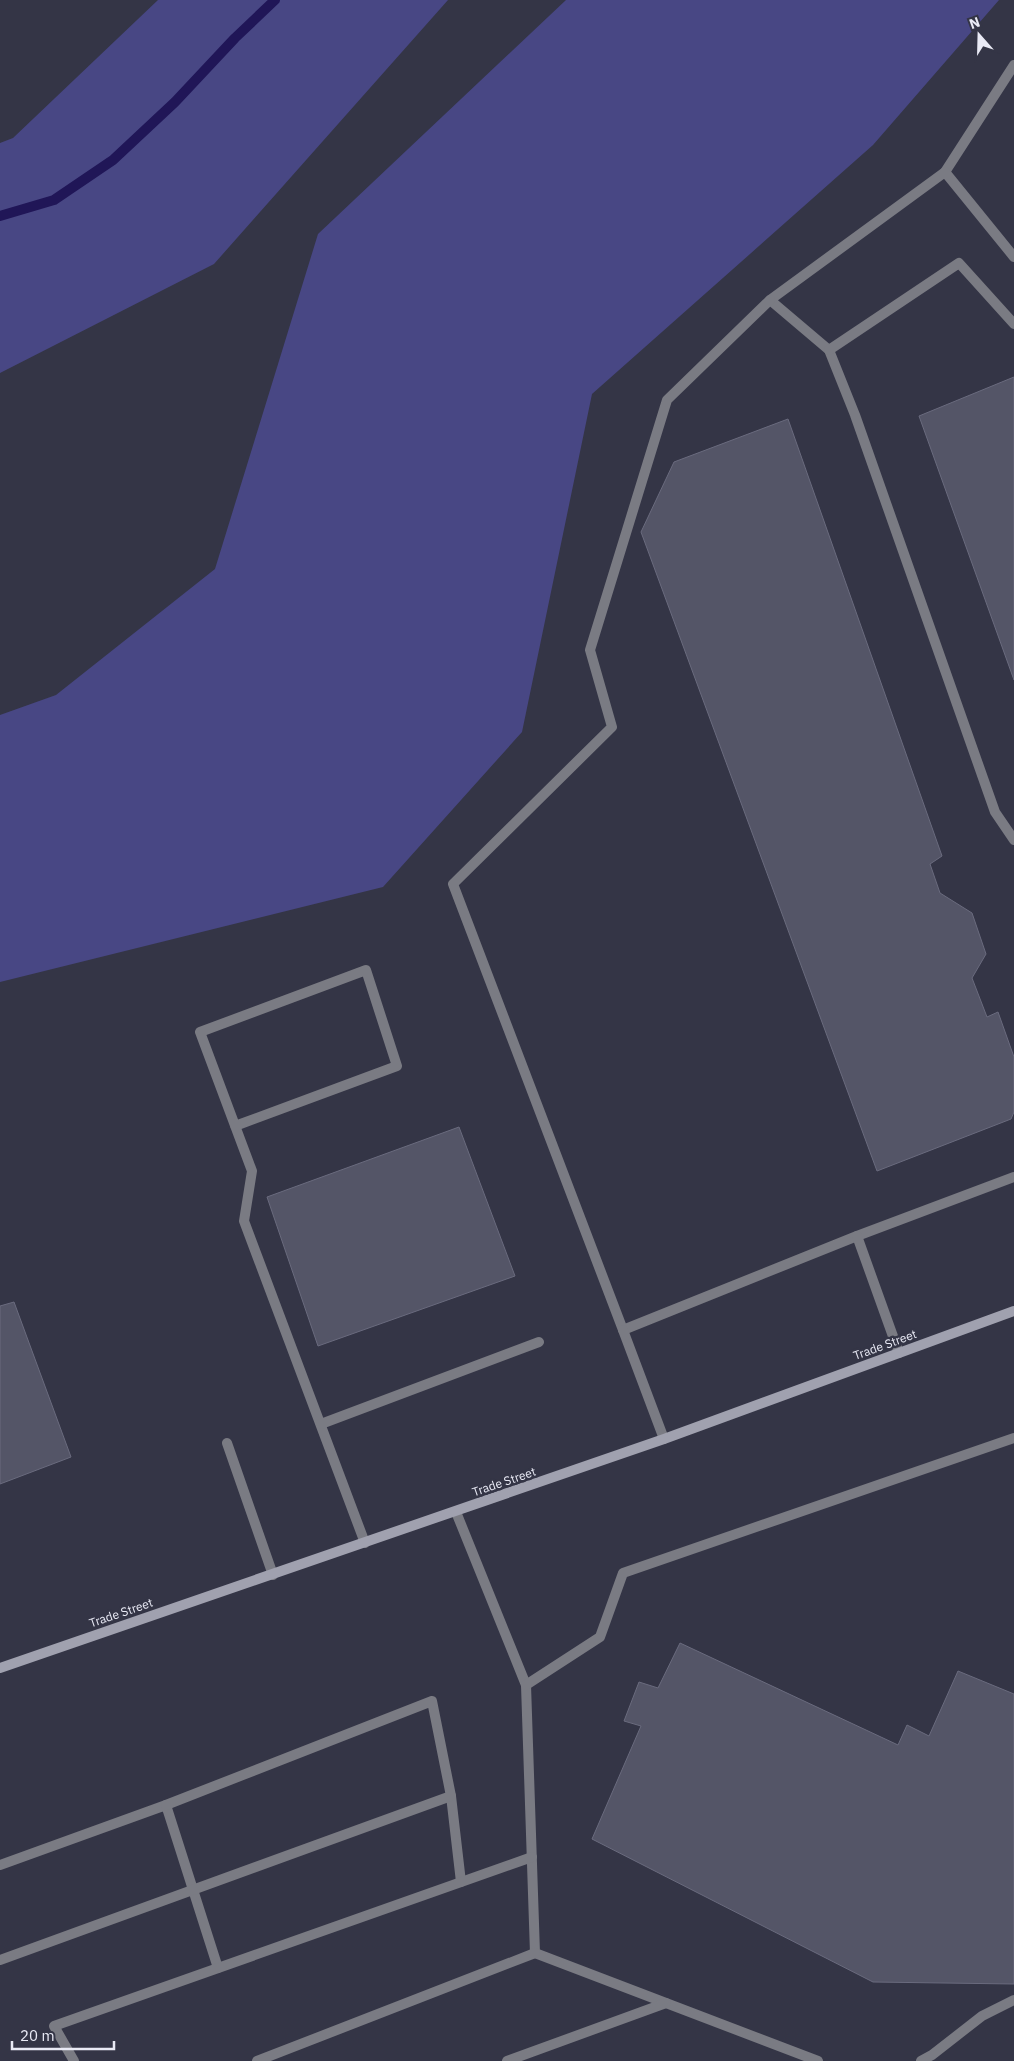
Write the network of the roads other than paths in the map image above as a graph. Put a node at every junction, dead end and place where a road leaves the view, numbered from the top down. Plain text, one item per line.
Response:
1 (1014, 65) edge
2 (945, 172) junction
3 (1014, 257) edge
4 (770, 300) junction
5 (1014, 324) edge
6 (829, 350) junction
7 (1014, 840) edge
8 (235, 1126) junction
9 (1014, 1178) edge
10 (857, 1236) junction
11 (1014, 1311) edge
12 (623, 1330) junction
13 (539, 1342) dead end
14 (900, 1353) junction
15 (321, 1424) junction
16 (1014, 1438) edge
17 (664, 1439) junction
18 (227, 1443) dead end
19 (456, 1512) junction
20 (365, 1543) junction
21 (273, 1575) junction
22 (0, 1668) edge
23 (526, 1685) junction
24 (450, 1796) junction
25 (166, 1805) junction
26 (532, 1857) junction
27 (0, 1865) edge
28 (461, 1882) junction
29 (194, 1891) junction
30 (535, 1953) junction
31 (0, 1960) edge
32 (218, 1968) junction
33 (1014, 2000) edge
34 (666, 2003) junction
35 (74, 2061) edge
36 (257, 2061) edge
37 (507, 2061) edge
38 (818, 2061) edge
39 (921, 2061) edge

1 - 2 lane
2 - 3 lane
2 - 4 lane
4 - 6 lane
4 - 12 lane
5 - 6 lane
6 - 7 lane
8 - 8 lane
8 - 15 lane
9 - 10 lane
10 - 12 lane
10 - 14 lane
11 - 14 street, Trade Street
12 - 17 lane
13 - 15 lane
14 - 17 street, Trade Street
15 - 20 lane
16 - 23 lane
17 - 19 street, Trade Street
18 - 21 lane
19 - 20 street, Trade Street
19 - 23 lane
20 - 21 street, Trade Street
21 - 22 street, Trade Street
23 - 26 lane
24 - 25 lane
24 - 28 lane
24 - 29 lane
25 - 27 lane
25 - 29 lane
26 - 28 lane
26 - 30 lane
28 - 32 lane
29 - 31 lane
29 - 32 lane
30 - 34 lane
30 - 36 lane
32 - 35 lane
33 - 39 lane
34 - 37 lane
34 - 38 lane

